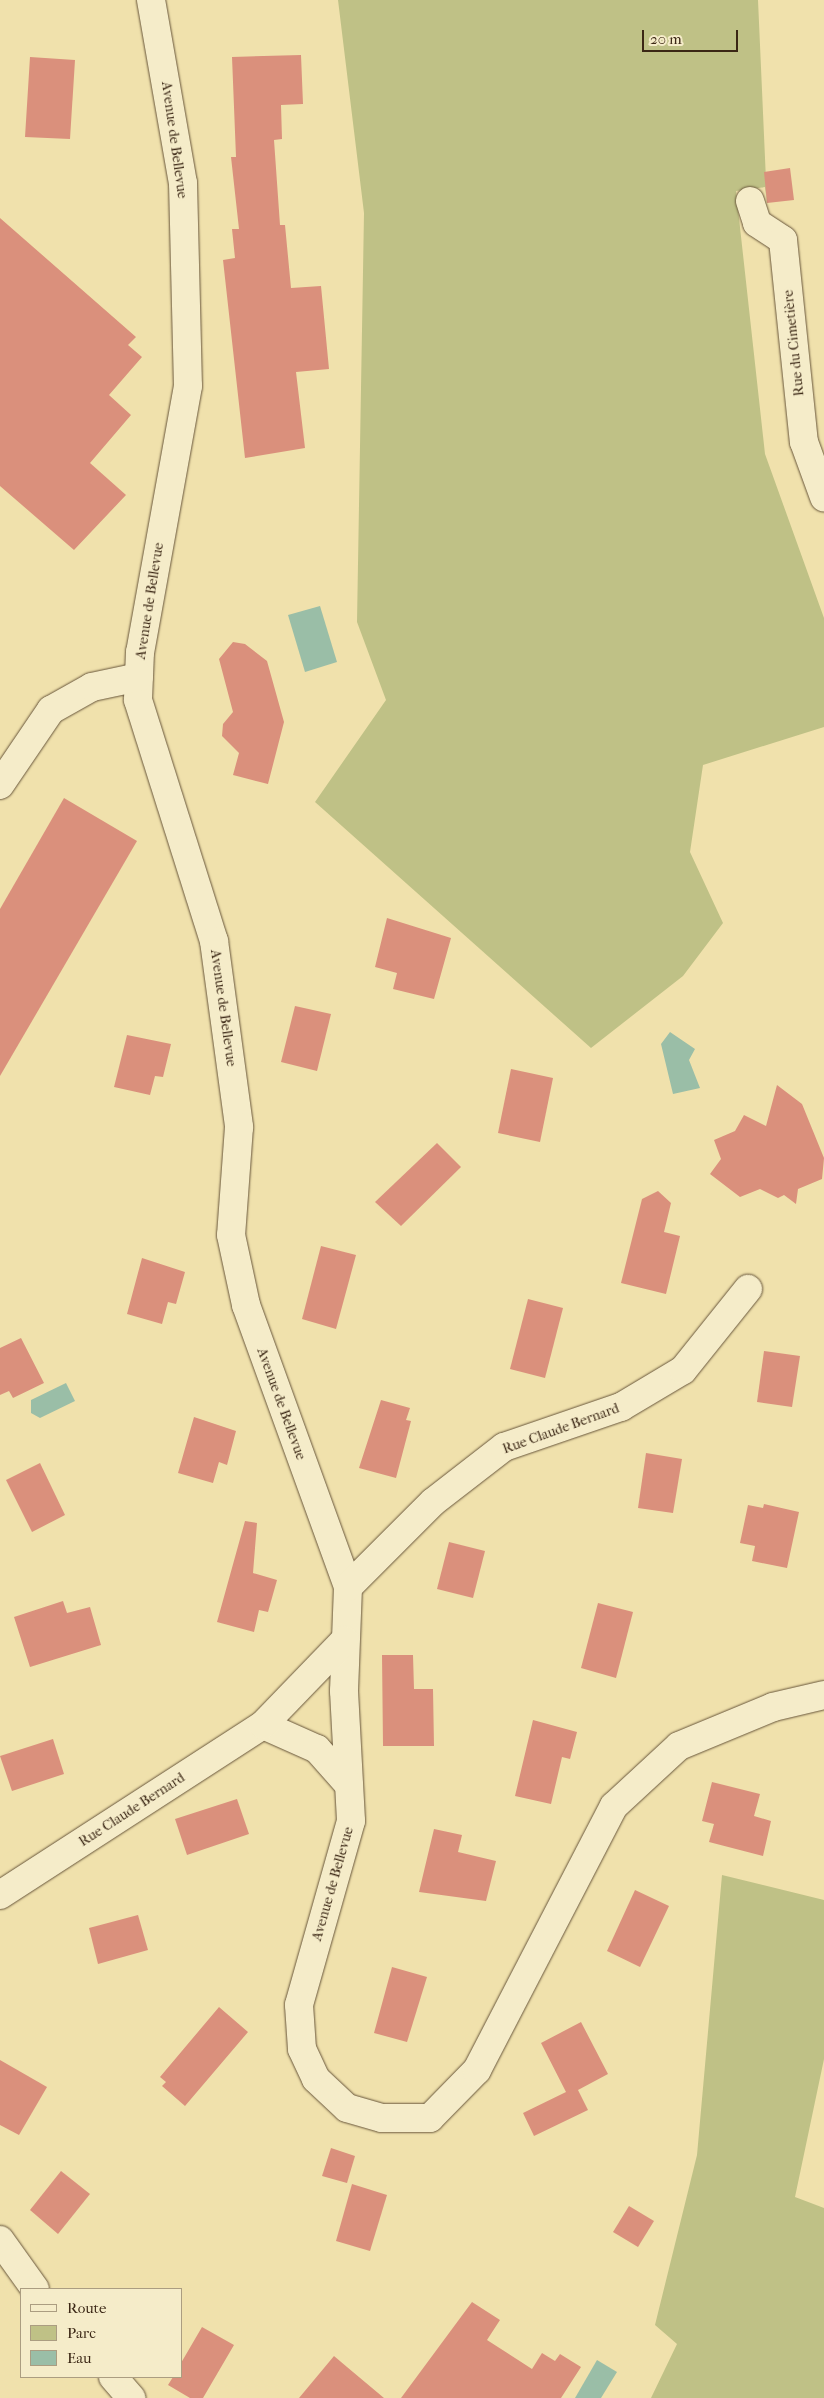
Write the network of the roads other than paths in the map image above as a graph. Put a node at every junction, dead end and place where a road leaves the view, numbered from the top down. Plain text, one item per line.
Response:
1 (151, 0) edge
2 (750, 202) dead end
3 (824, 497) edge
4 (139, 677) junction
5 (0, 785) edge
6 (748, 1289) dead end
7 (348, 1586) junction
8 (345, 1640) junction
9 (824, 1695) edge
10 (263, 1725) junction
11 (349, 1785) junction
12 (0, 1895) edge
13 (0, 2240) edge
14 (34, 2288) edge
15 (114, 2378) edge
16 (131, 2398) edge

1 - 4 street, Avenue de Bellevue
2 - 3 street, Rue du Cimetière
4 - 5 street
4 - 7 street, Avenue de Bellevue
6 - 7 street, Rue Claude Bernard
7 - 8 street, Avenue de Bellevue
8 - 10 street, Rue Claude Bernard
8 - 11 street, Avenue de Bellevue
9 - 11 street, Avenue de Bellevue
10 - 11 street
10 - 12 street, Rue Claude Bernard
13 - 14 street
15 - 16 street

